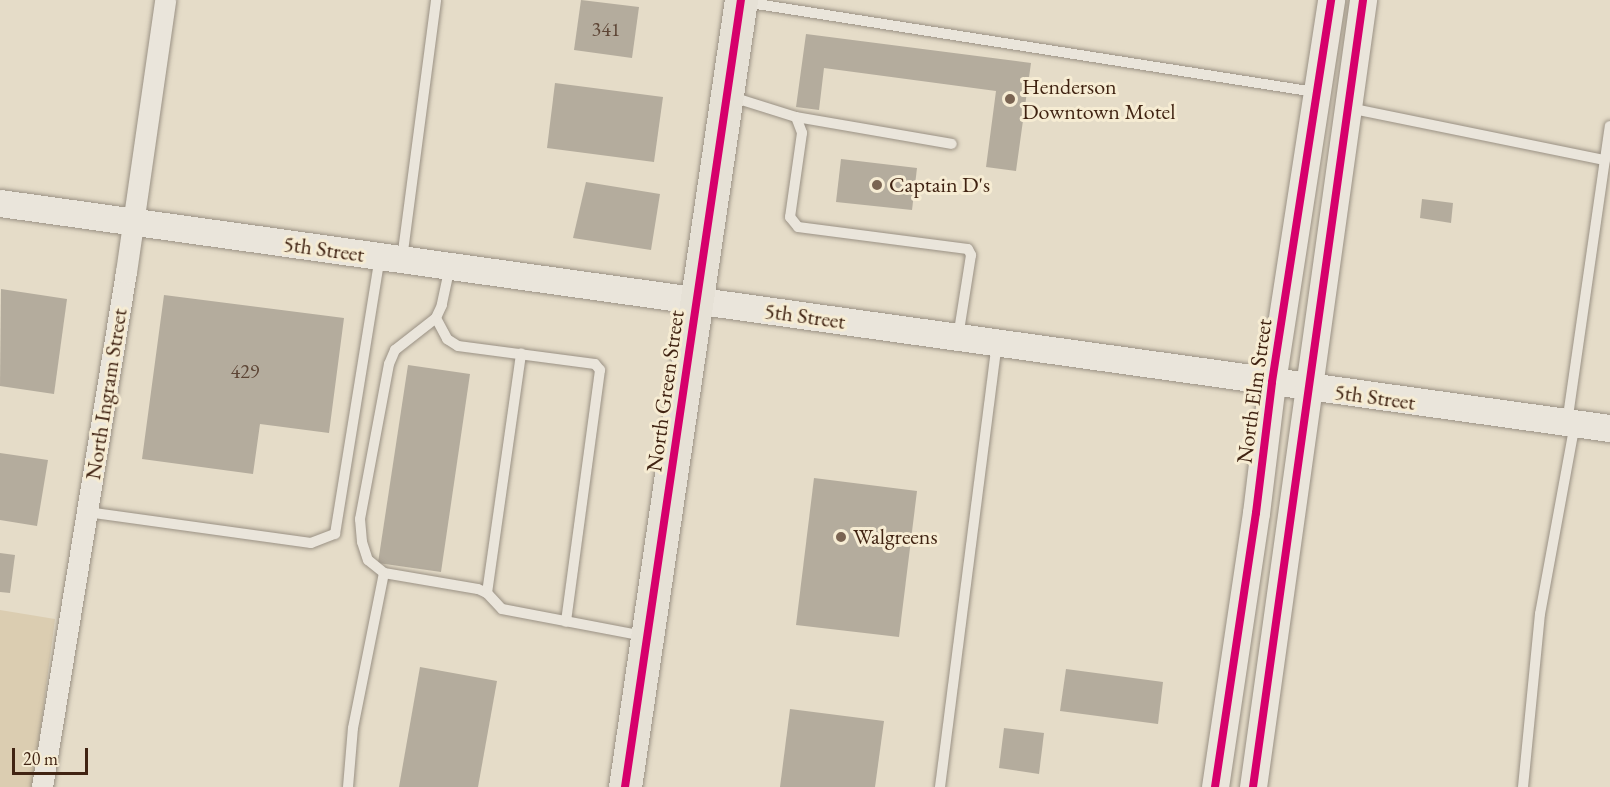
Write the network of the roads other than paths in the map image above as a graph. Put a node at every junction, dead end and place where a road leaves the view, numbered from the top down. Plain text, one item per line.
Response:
1 (165, 0) edge
2 (436, 0) edge
3 (1331, 0) edge
4 (1364, 0) edge
5 (741, 1) edge
6 (1316, 93) junction
7 (726, 95) junction
8 (1349, 108) junction
9 (796, 117) junction
10 (1610, 126) edge
11 (952, 144) dead end
12 (1605, 160) junction
13 (0, 203) edge
14 (132, 222) junction
15 (391, 258) junction
16 (450, 266) junction
17 (696, 300) junction
18 (436, 318) junction
19 (958, 337) junction
20 (997, 343) junction
21 (521, 353) junction
22 (1272, 382) junction
23 (1311, 388) junction
24 (1571, 423) junction
25 (1610, 428) edge
26 (87, 512) junction
27 (384, 573) junction
28 (487, 593) junction
29 (566, 622) junction
30 (647, 637) junction
31 (42, 787) edge
32 (348, 787) edge
33 (625, 787) edge
34 (940, 787) edge
35 (1215, 787) edge
36 (1253, 787) edge
37 (1523, 787) edge

1 - 14 street, North Ingram Street
2 - 15 lane
3 - 6 street, North Elm Street
4 - 8 street
5 - 6 lane
5 - 7 main road, North Green Street
6 - 22 street, North Elm Street
7 - 9 lane
7 - 17 main road, North Green Street
8 - 12 lane
8 - 23 street
9 - 11 lane
9 - 19 lane
10 - 12 lane
12 - 24 lane
13 - 14 street, 5th Street
14 - 15 street, 5th Street
14 - 26 street, North Ingram Street
15 - 16 street, 5th Street
15 - 26 lane
16 - 17 street, 5th Street
16 - 18 lane
17 - 19 street, 5th Street
17 - 30 main road, North Green Street
18 - 21 lane
18 - 27 lane
19 - 20 street, 5th Street
20 - 22 street, 5th Street
20 - 34 lane
21 - 28 lane
21 - 29 lane
22 - 23 street, 5th Street
22 - 35 street, North Elm Street
23 - 24 street, 5th Street
23 - 36 street
24 - 25 street, 5th Street
24 - 37 lane
26 - 31 street, North Ingram Street
27 - 28 lane
27 - 32 lane
28 - 29 lane
29 - 30 lane
30 - 33 main road, North Green Street

